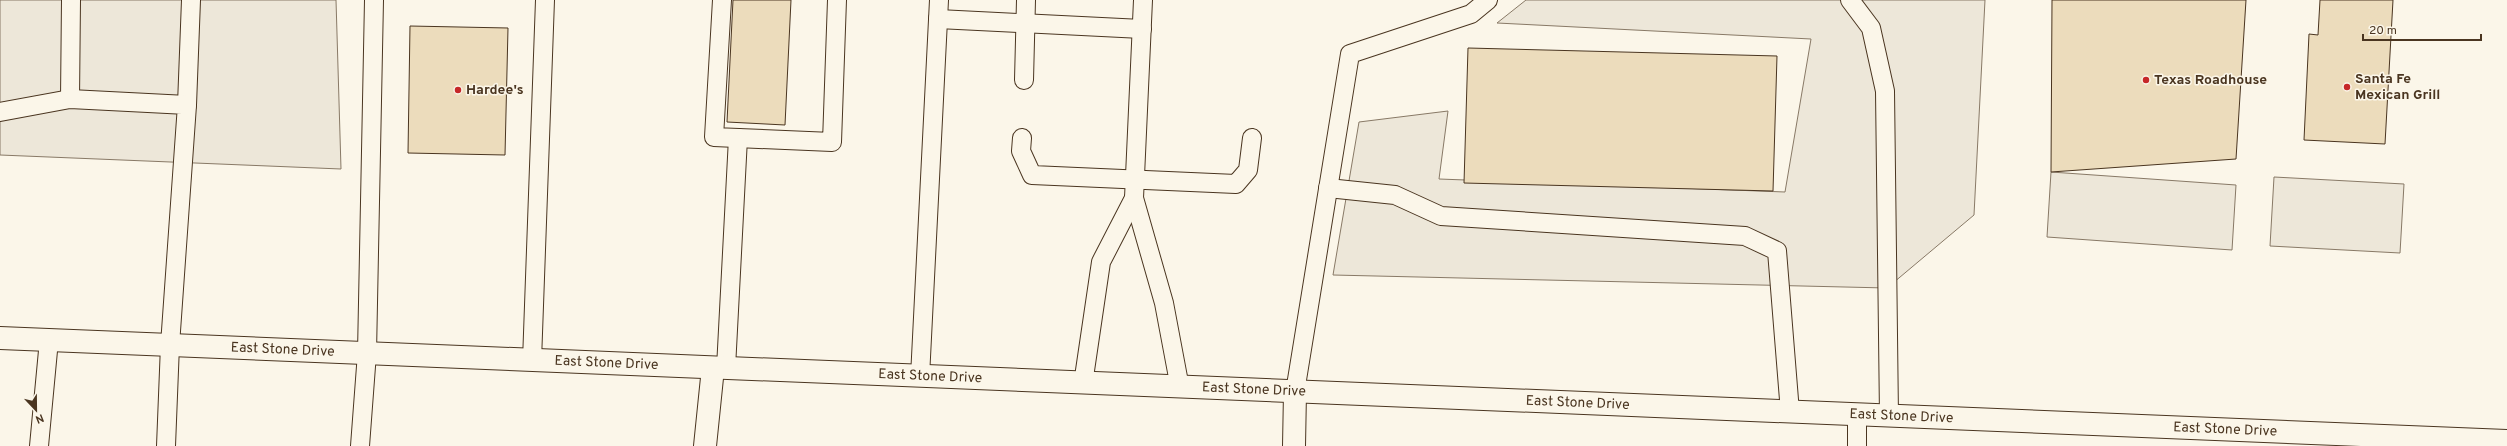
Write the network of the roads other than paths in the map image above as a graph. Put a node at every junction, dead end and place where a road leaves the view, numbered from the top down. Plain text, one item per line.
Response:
1 (71, 0) edge
2 (191, 0) edge
3 (374, 0) edge
4 (545, 0) edge
5 (722, 0) edge
6 (837, 0) edge
7 (940, 0) edge
8 (1026, 0) edge
9 (1143, 0) edge
10 (1488, 0) edge
11 (1850, 0) edge
12 (938, 19) junction
13 (1025, 24) junction
14 (1142, 29) junction
15 (1024, 80) dead end
16 (70, 99) junction
17 (187, 105) junction
18 (0, 112) edge
19 (738, 138) junction
20 (1022, 138) dead end
21 (1252, 138) dead end
22 (1134, 180) junction
23 (1328, 188) junction
24 (1134, 198) junction
25 (0, 338) edge
26 (49, 340) junction
27 (170, 345) junction
28 (368, 353) junction
29 (532, 361) junction
30 (720, 368) junction
31 (920, 378) junction
32 (1083, 384) junction
33 (1180, 388) junction
34 (1295, 392) junction
35 (1790, 412) junction
36 (1857, 414) junction
37 (1889, 416) junction
38 (2507, 441) edge
39 (39, 446) edge
40 (166, 446) edge
41 (360, 446) edge
42 (705, 446) edge
43 (1294, 446) edge
44 (1857, 446) edge

1 - 16 lane
2 - 17 lane
3 - 28 lane
4 - 29 lane
5 - 19 lane
6 - 19 lane
7 - 12 lane
8 - 13 lane
9 - 14 lane
10 - 23 lane
11 - 37 lane
12 - 13 lane
12 - 31 lane
13 - 14 lane
13 - 15 lane
14 - 22 lane
16 - 17 lane
16 - 18 lane
17 - 27 lane
19 - 30 lane
20 - 22 lane
21 - 22 lane
22 - 24 lane
23 - 34 lane
23 - 35 lane
24 - 32 lane
24 - 33 lane
25 - 26 main road, East Stone Drive
26 - 27 main road, East Stone Drive
26 - 39 lane
27 - 28 main road, East Stone Drive
27 - 40 lane
28 - 29 main road, East Stone Drive
28 - 41 lane
29 - 30 main road, East Stone Drive
30 - 31 main road, East Stone Drive
30 - 42 main road
31 - 32 main road, East Stone Drive
32 - 33 main road, East Stone Drive
33 - 34 main road, East Stone Drive
34 - 35 main road, East Stone Drive
34 - 43 main road
35 - 36 main road, East Stone Drive
36 - 37 main road, East Stone Drive
36 - 44 lane
37 - 38 main road, East Stone Drive

